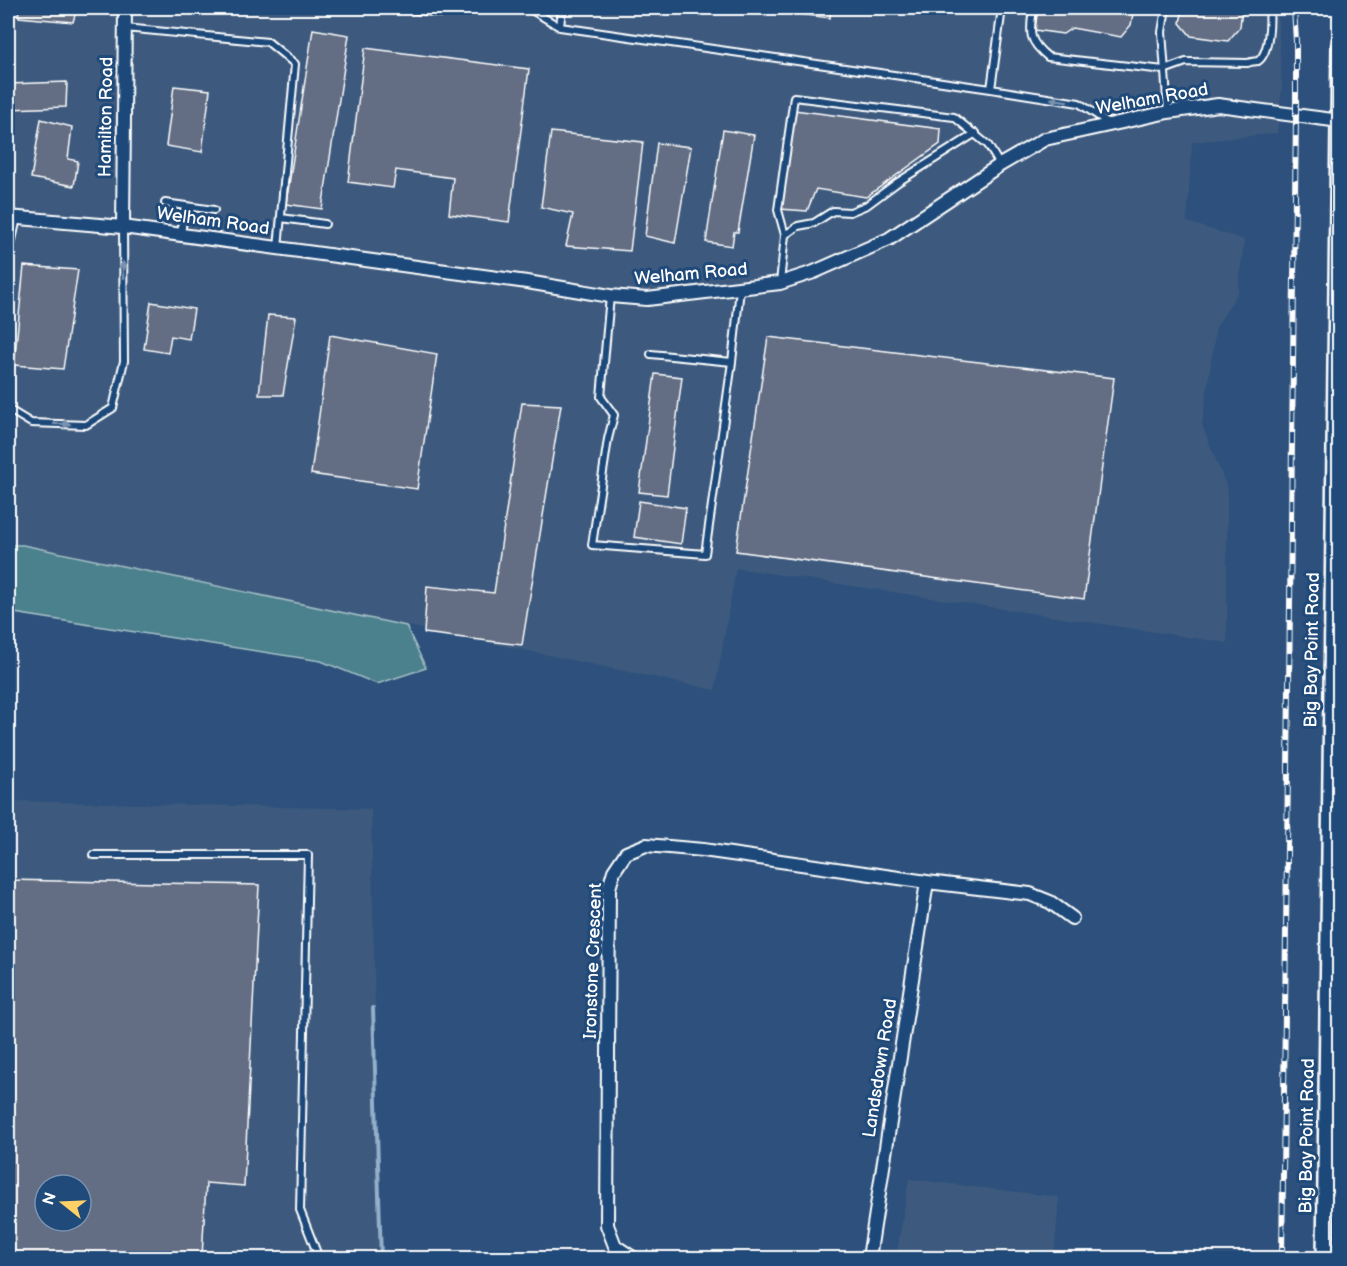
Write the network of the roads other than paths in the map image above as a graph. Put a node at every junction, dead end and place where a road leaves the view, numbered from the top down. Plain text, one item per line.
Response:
1 (125, 8) edge
2 (400, 8) edge
3 (459, 8) edge
4 (528, 8) edge
5 (562, 8) edge
6 (1002, 8) edge
7 (1033, 8) edge
8 (1166, 8) edge
9 (1269, 8) edge
10 (125, 27) junction
11 (560, 27) junction
12 (1340, 42) edge
13 (1164, 70) junction
14 (991, 89) junction
15 (1168, 112) junction
16 (1339, 121) edge
17 (1111, 124) junction
18 (976, 133) junction
19 (1000, 165) junction
20 (165, 203) dead end
21 (184, 206) junction
22 (214, 210) dead end
23 (12, 218) edge
24 (281, 218) junction
25 (325, 225) dead end
26 (123, 227) junction
27 (181, 234) junction
28 (785, 236) junction
29 (278, 248) junction
30 (8, 258) edge
31 (780, 284) junction
32 (740, 289) junction
33 (610, 296) junction
34 (651, 354) dead end
35 (732, 362) junction
36 (8, 409) edge
37 (93, 855) dead end
38 (927, 882) junction
39 (1072, 918) dead end
40 (1333, 1096) edge
41 (319, 1258) edge
42 (633, 1258) edge
43 (869, 1258) edge
44 (1325, 1258) edge

1 - 10 street, Hamilton Road
2 - 3 lane
4 - 11 lane
5 - 11 lane
6 - 14 lane
7 - 13 lane
8 - 13 lane
9 - 13 lane
10 - 24 lane
10 - 26 street, Hamilton Road
11 - 14 lane
12 - 16 street, Big Bay Point Road
13 - 15 lane
17 -> 14 lane
15 - 16 street, Welham Road
15 - 17 street, Welham Road
16 - 40 street, Big Bay Point Road
17 - 19 street, Welham Road
18 - 19 lane
18 - 28 lane
18 - 28 lane
19 - 31 street, Welham Road
20 - 21 lane
21 - 22 lane
21 - 27 lane
23 - 26 street, Welham Road
23 - 30 lane
24 - 25 lane
24 - 29 lane
26 - 27 street, Welham Road
36 -> 26 lane
27 - 29 street, Welham Road
28 - 31 lane
29 - 33 street, Welham Road
31 - 32 street, Welham Road
32 - 33 street, Welham Road
32 - 35 lane
33 - 35 lane
34 - 35 lane
37 - 41 lane
38 - 39 street, Ironstone Crescent
38 - 42 street, Ironstone Crescent
38 - 43 street, Landsdown Road
40 - 44 street, Big Bay Point Road

